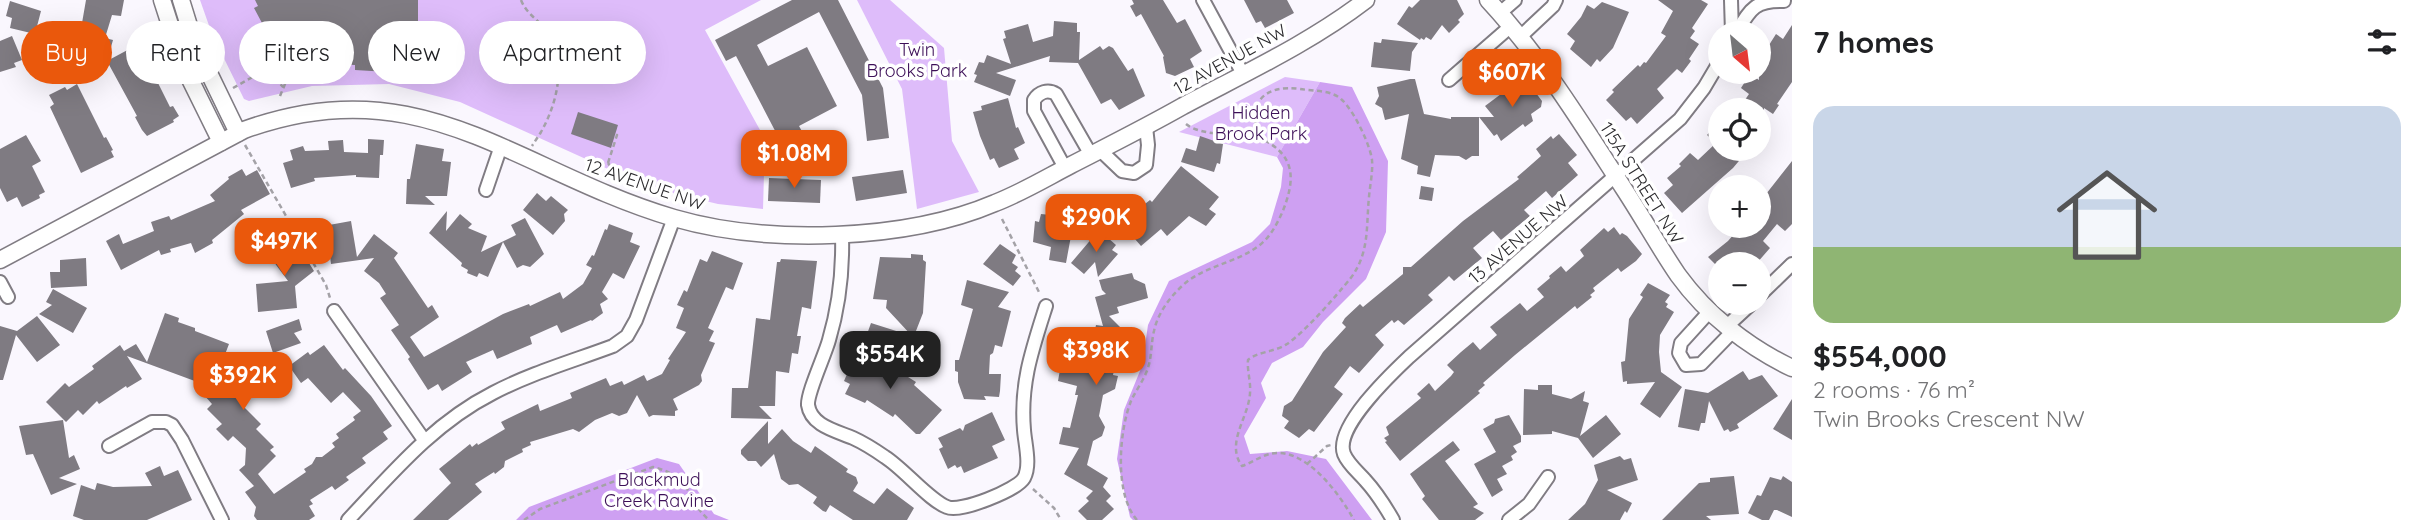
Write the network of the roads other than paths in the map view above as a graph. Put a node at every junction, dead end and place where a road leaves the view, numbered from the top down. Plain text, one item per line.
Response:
1 (162, 0) edge
2 (181, 0) edge
3 (1203, 0) edge
4 (1366, 0) edge
5 (1488, 0) edge
6 (1515, 0) edge
7 (1556, 0) edge
8 (1731, 0) edge
9 (1786, 3) edge
10 (1500, 13) junction
11 (1733, 21) edge
12 (1742, 21) edge
13 (1515, 31) junction
14 (1243, 74) junction
15 (1449, 80) dead end
16 (1708, 81) edge
17 (1146, 127) junction
18 (242, 139) junction
19 (221, 142) junction
20 (501, 146) junction
21 (1095, 152) junction
22 (1065, 168) junction
23 (1616, 177) junction
24 (486, 190) dead end
25 (674, 218) junction
26 (842, 234) junction
27 (0, 260) edge
28 (1792, 264) edge
29 (0, 282) edge
30 (1771, 284) edge
31 (8, 297) dead end
32 (1046, 306) road end
33 (1708, 309) edge
34 (334, 311) road end
35 (1708, 313) edge
36 (1715, 315) edge
37 (1741, 315) edge
38 (1730, 328) junction
39 (1792, 368) edge
40 (424, 440) junction
41 (109, 446) dead end
42 (1548, 477) dead end
43 (222, 520) edge
44 (348, 520) edge
45 (1393, 520) edge
46 (1509, 520) edge

1 - 19 street
2 - 18 street
3 - 14 street
4 - 14 street, 12 AVENUE NW
5 - 10 street, 115A STREET NW
6 - 10 street
7 - 13 street
8 - 11 street
9 - 12 street
10 - 13 street, 115A STREET NW
13 - 15 street
13 - 23 street, 115A STREET NW
14 - 17 street, 12 AVENUE NW
16 - 23 street, 13 AVENUE NW
17 - 21 street, 12 AVENUE NW
17 - 21 street
18 - 19 street, 12 AVENUE NW
18 - 20 street, 12 AVENUE NW
19 - 27 street, 12 AVENUE NW
20 - 24 street
20 - 25 street, 12 AVENUE NW
21 - 22 street, 12 AVENUE NW
21 - 22 street
22 - 26 street, 12 AVENUE NW
23 - 33 street, 115A STREET NW
23 - 45 street, 13 AVENUE NW
25 - 26 street, 12 AVENUE NW
25 - 40 street
26 - 32 street
28 - 30 street
29 - 31 street
34 - 40 street
35 - 38 street
36 - 38 street, 115A STREET NW
37 - 38 street
38 - 39 street, 115A STREET NW
40 - 44 street
41 - 43 street
42 - 46 street

